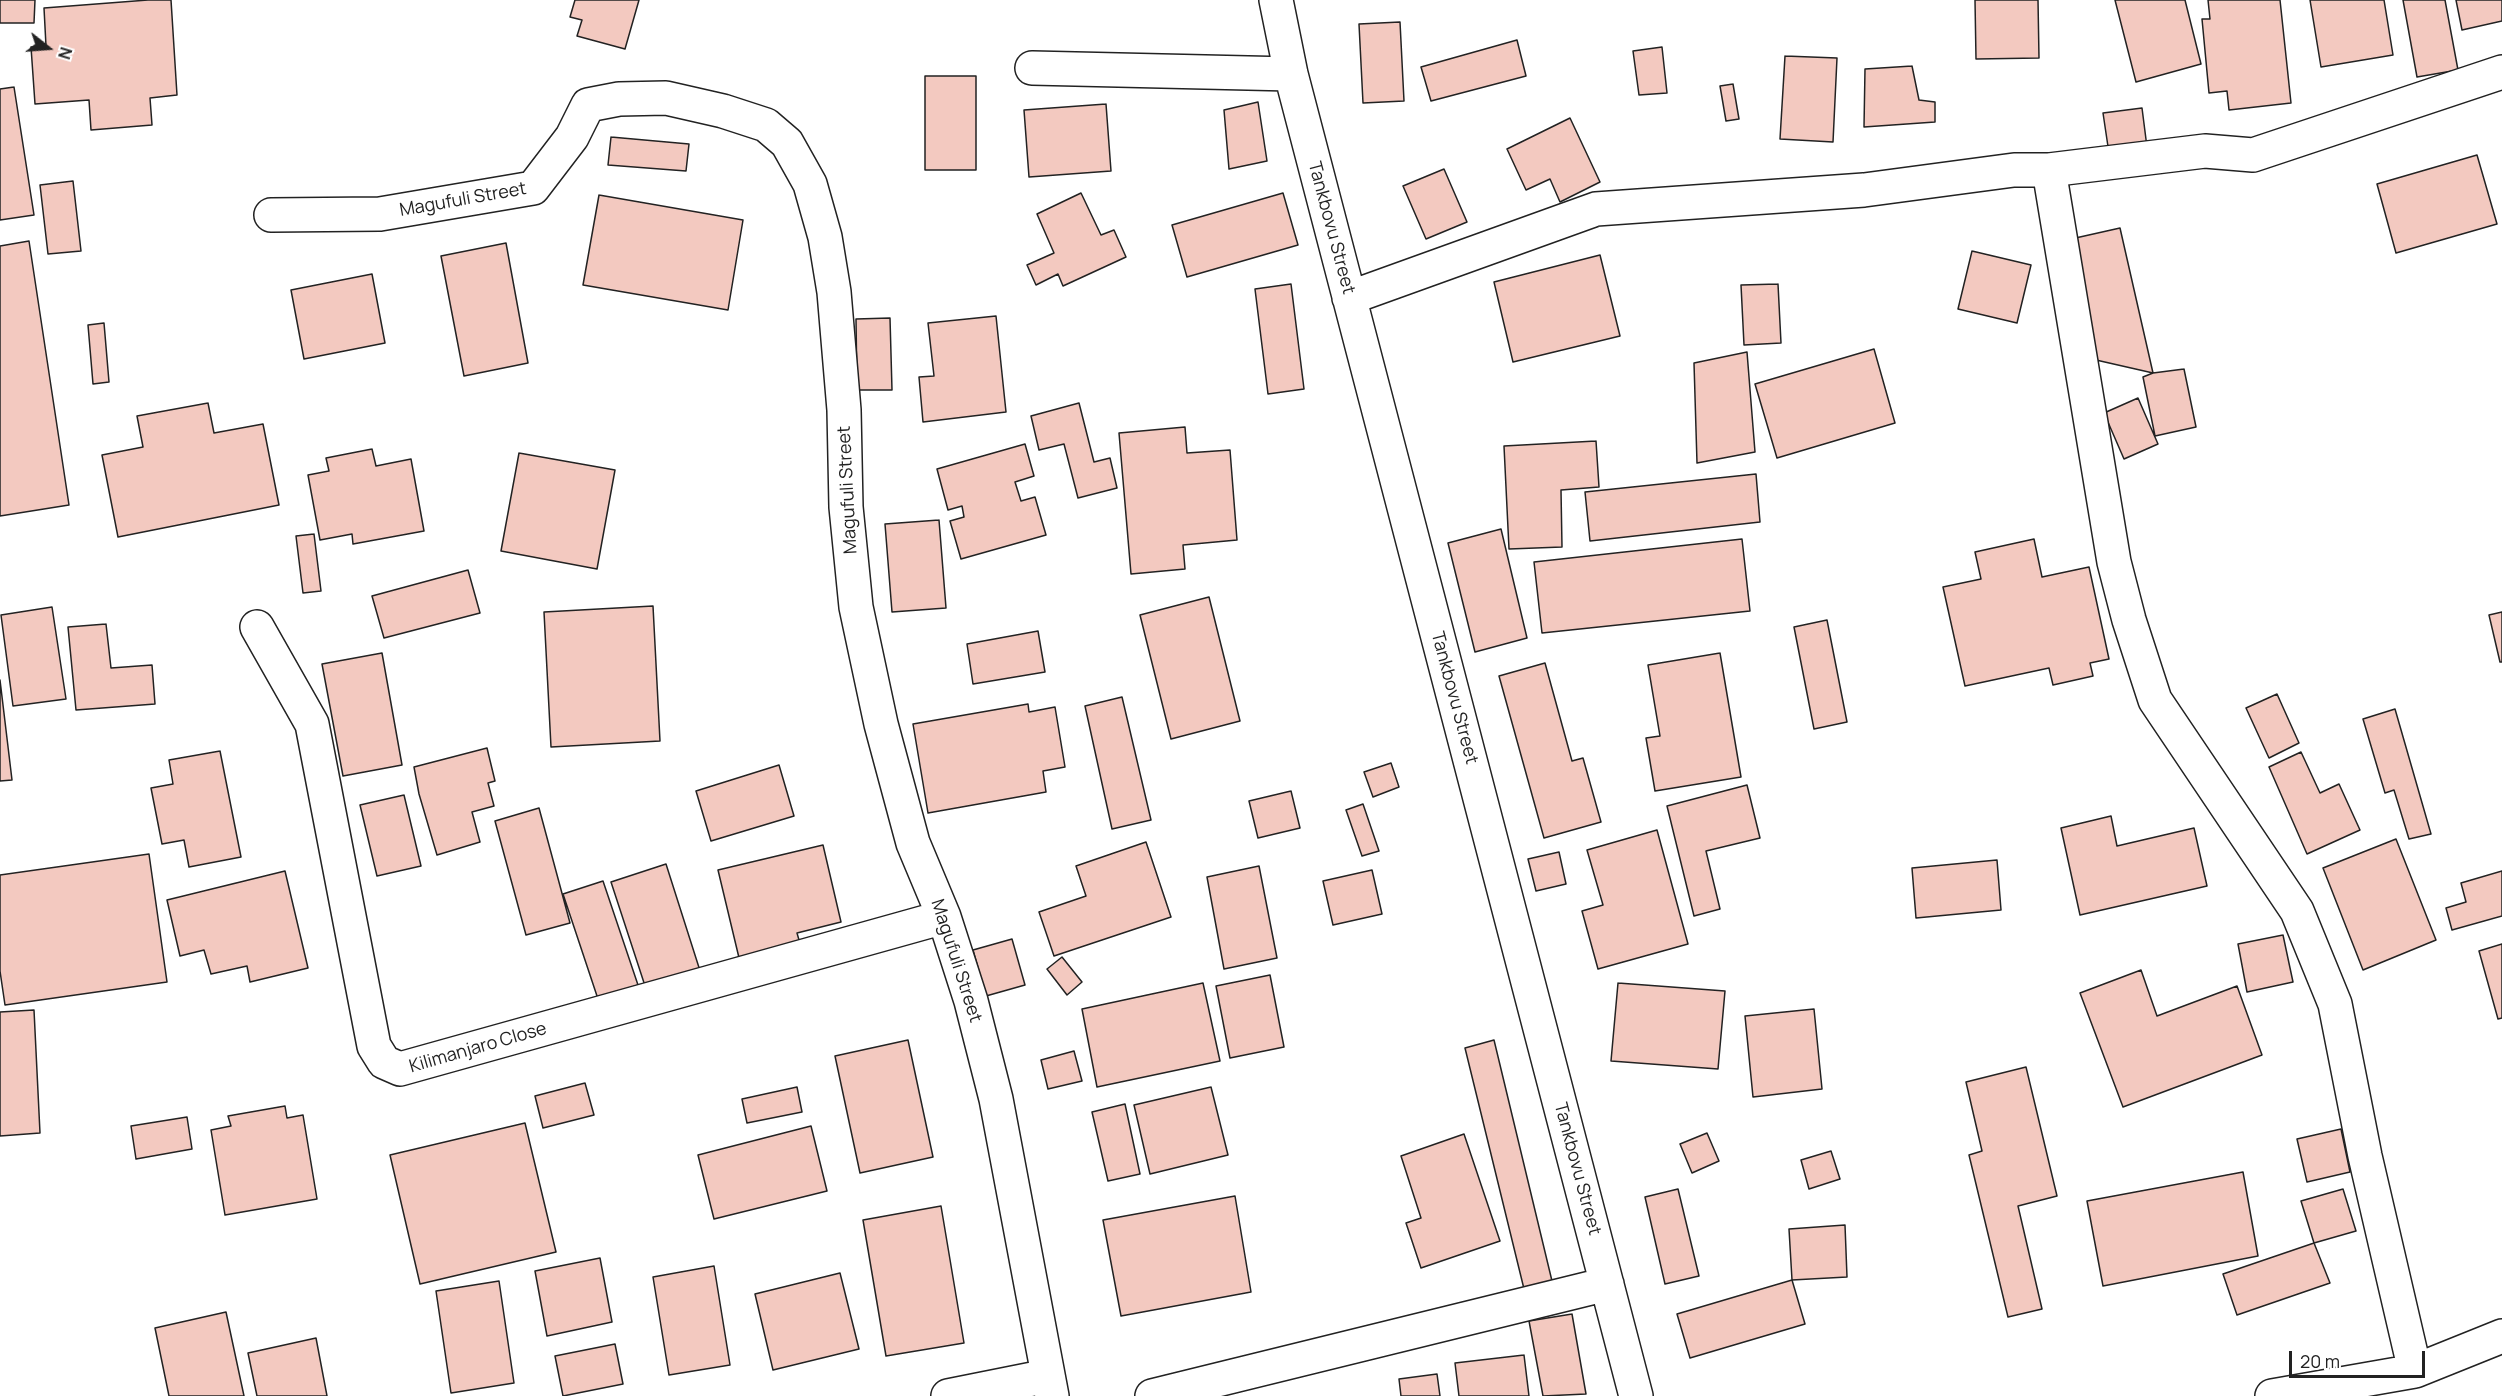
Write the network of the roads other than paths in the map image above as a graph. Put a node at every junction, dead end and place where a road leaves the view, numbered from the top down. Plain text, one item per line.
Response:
1 (1276, 0) edge
2 (1032, 68) dead end
3 (2502, 72) edge
4 (1291, 74) junction
5 (2049, 170) junction
6 (271, 215) dead end
7 (1349, 298) junction
8 (257, 627) dead end
9 (944, 916) junction
10 (1607, 1284) junction
11 (2502, 1336) edge
12 (2415, 1371) junction
13 (1050, 1386) edge
14 (948, 1396) edge
15 (1152, 1396) edge
16 (1636, 1396) edge
17 (2272, 1396) edge

1 - 4 street, Tankbovu Street
2 - 4 street
3 - 5 street
4 - 7 street, Tankbovu Street
5 - 7 street
5 - 12 street
6 - 9 street, Magufuli Street
7 - 10 street, Tankbovu Street
8 - 9 street, Kilimanjaro Close
9 - 13 street, Magufuli Street
10 - 15 street
10 - 16 street, Tankbovu Street
11 - 12 street
12 - 17 street
13 - 14 street

